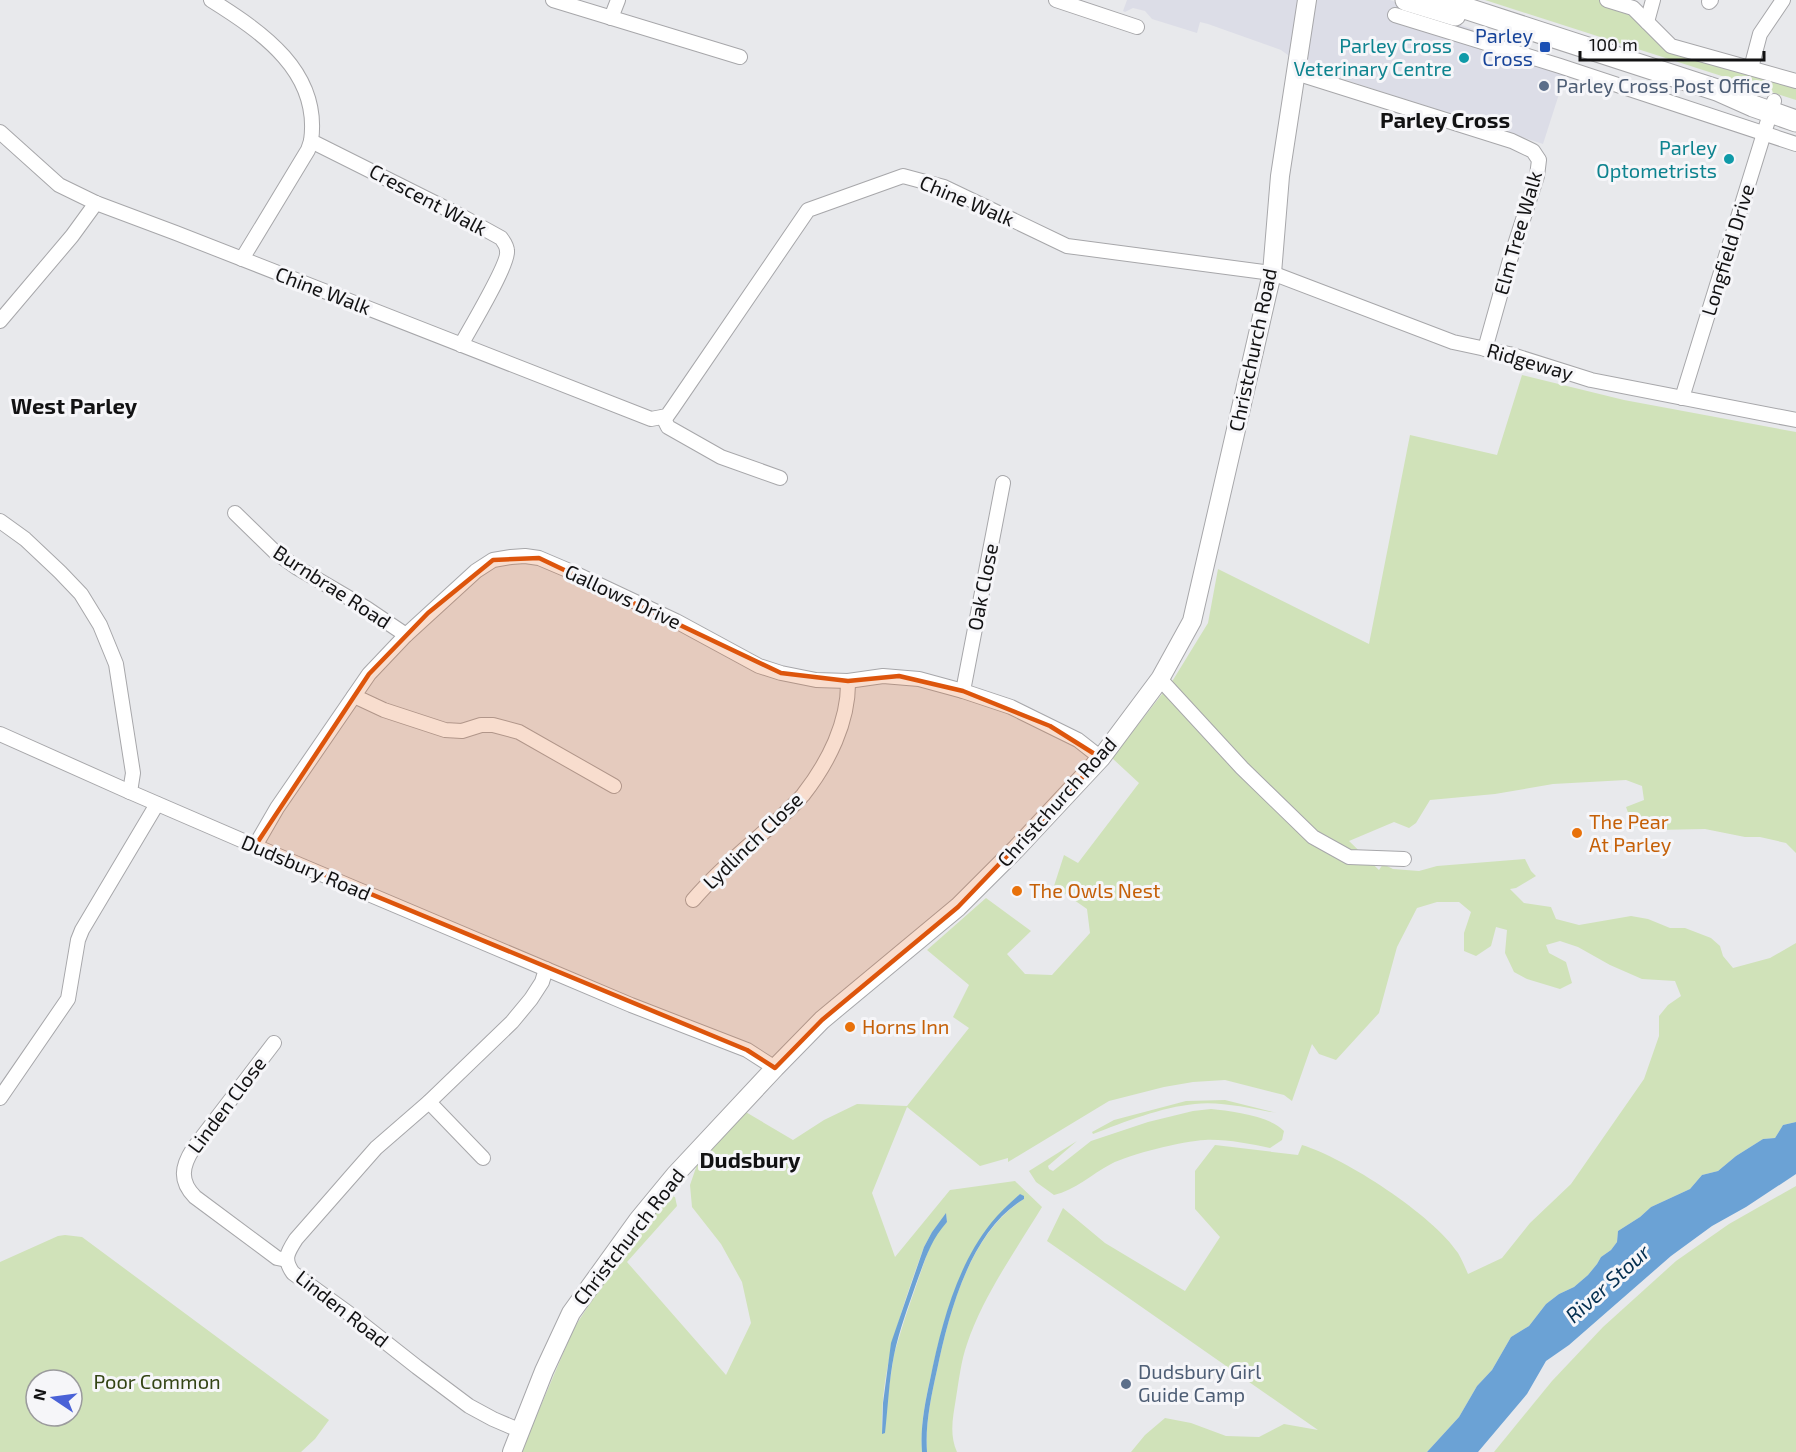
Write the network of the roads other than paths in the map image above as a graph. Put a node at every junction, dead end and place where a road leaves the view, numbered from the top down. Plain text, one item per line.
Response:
1 (211, 0) edge
2 (553, 0) edge
3 (618, 0) edge
4 (1056, 0) edge
5 (1440, 0) edge
6 (1607, 0) edge
7 (1653, 0) edge
8 (1783, 0) edge
9 (1308, 6) edge
10 (1401, 7) edge
11 (611, 18) junction
12 (1647, 22) junction
13 (1137, 27) dead end
14 (1566, 41) junction
15 (740, 57) dead end
16 (1751, 68) junction
17 (1296, 73) junction
18 (1796, 81) edge
19 (1773, 107) junction
20 (1796, 107) edge
21 (1796, 121) edge
22 (0, 132) edge
23 (1765, 134) junction
24 (311, 141) junction
25 (1796, 144) edge
26 (96, 203) junction
27 (242, 259) junction
28 (1272, 273) junction
29 (0, 321) edge
30 (460, 345) junction
31 (1485, 349) junction
32 (1682, 398) junction
33 (663, 417) junction
34 (1796, 420) edge
35 (780, 478) dead end
36 (1003, 483) dead end
37 (235, 513) dead end
38 (0, 521) edge
39 (406, 635) junction
40 (1160, 679) junction
41 (848, 681) junction
42 (963, 691) junction
43 (354, 696) junction
44 (0, 734) edge
45 (1101, 758) junction
46 (614, 786) dead end
47 (130, 792) junction
48 (157, 804) junction
49 (255, 846) junction
50 (1404, 859) dead end
51 (693, 900) dead end
52 (546, 969) junction
53 (274, 1043) dead end
54 (775, 1068) junction
55 (0, 1098) edge
56 (429, 1102) junction
57 (483, 1158) dead end
58 (287, 1260) junction
59 (521, 1431) junction
60 (512, 1452) edge

1 - 24 street
2 - 11 street
3 - 11 street
4 - 13 street
5 - 14 main road
6 - 12 street
7 - 12 street
8 - 16 street
9 - 17 main road, Christchurch Road
10 - 14 main road
10 - 23 street
11 - 15 street
12 - 16 street
14 - 19 main road
16 - 18 street
17 - 28 main road, Christchurch Road
17 - 31 street, Elm Tree Walk
19 - 20 main road
19 - 21 main road
19 - 23 street, Longfield Drive
22 - 26 street, Chine Walk
23 - 25 street
23 - 32 street, Longfield Drive
24 - 27 street
24 - 30 street, Crescent Walk
26 - 27 street, Chine Walk
26 - 29 street
27 - 30 street, Chine Walk
28 - 31 street, Ridgeway
28 - 33 street, Chine Walk
28 - 40 main road, Christchurch Road
30 - 33 street, Chine Walk
31 - 32 street, Ridgeway
32 - 34 street, Ridgeway
33 - 35 street
36 - 42 street, Oak Close
37 - 39 street, Burnbrae Road
38 - 47 street
39 - 41 street, Gallows Drive
39 - 43 street, Gallows Drive
40 - 45 main road, Christchurch Road
40 - 50 street
41 - 42 street, Gallows Drive
41 - 51 street, Lydlinch Close
42 - 45 street, Gallows Drive
43 - 46 street
43 - 49 street, Gallows Drive
44 - 47 street, Dudsbury Road
45 - 54 main road, Christchurch Road
47 - 48 street, Dudsbury Road
48 - 49 street, Dudsbury Road
48 - 55 street
49 - 52 street, Dudsbury Road
52 - 54 street, Dudsbury Road
52 - 56 street, Linden Road
53 - 58 street, Linden Close
54 - 59 main road, Christchurch Road
56 - 57 street
56 - 58 street, Linden Road
58 - 59 street, Linden Road
59 - 60 main road, Christchurch Road

